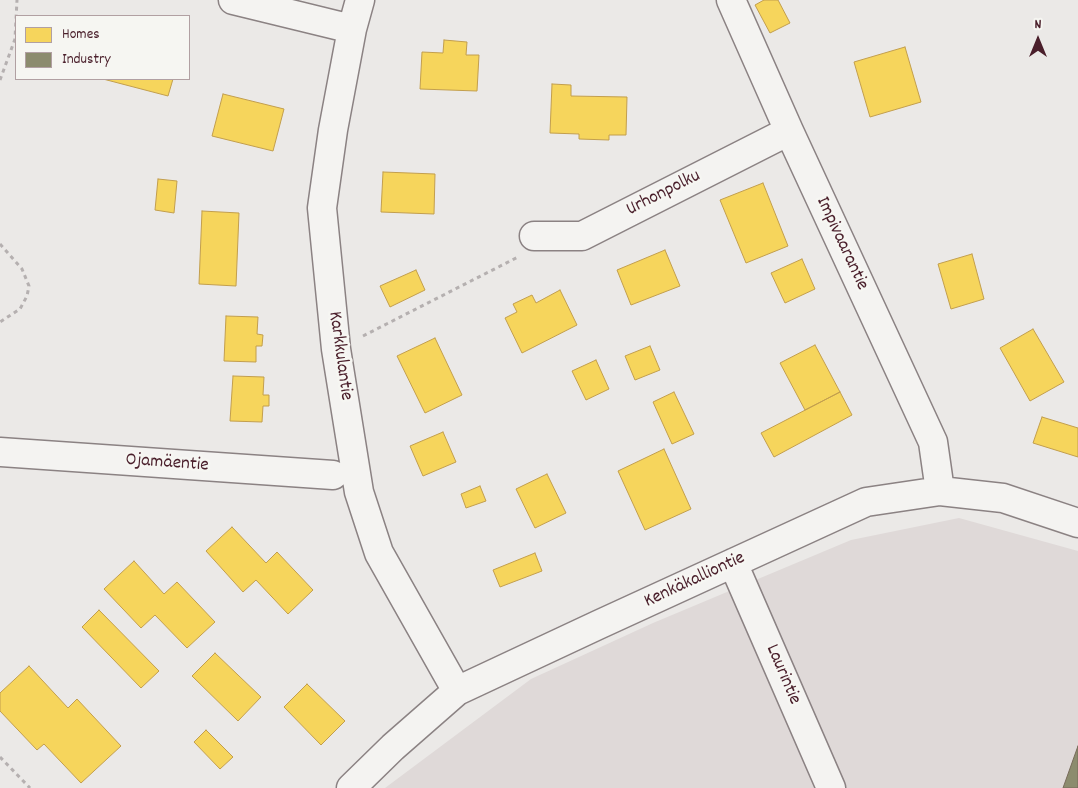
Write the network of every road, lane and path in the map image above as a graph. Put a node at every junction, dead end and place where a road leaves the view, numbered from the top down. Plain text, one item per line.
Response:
1 (16, 0) edge
2 (233, 0) edge
3 (360, 0) edge
4 (731, 0) edge
5 (16, 15) edge
6 (352, 29) junction
7 (15, 39) edge
8 (0, 80) edge
9 (789, 131) junction
10 (547, 236) joint
11 (0, 244) edge
12 (0, 322) edge
13 (336, 349) junction
14 (0, 452) edge
15 (333, 475) dead end
16 (940, 490) junction
17 (1078, 523) edge
18 (733, 563) junction
19 (457, 691) junction
20 (0, 757) edge
21 (30, 788) edge
22 (351, 788) edge
23 (831, 788) edge

1 - 5 path
2 - 6 street
3 - 6 street, Karkkulantie
4 - 9 street, Impivaarantie
6 - 13 street, Karkkulantie
7 - 8 path
9 - 10 street, Urhonpolku
9 - 16 street, Impivaarantie
10 - 13 path
11 - 12 path
13 - 19 street, Karkkulantie
14 - 15 street, Ojamäentie
16 - 17 street, Kenkäkalliontie
16 - 18 street, Kenkäkalliontie
18 - 19 street, Kenkäkalliontie
18 - 23 street, Laurintie
19 - 22 street, Kenkäkalliontie
20 - 21 path

